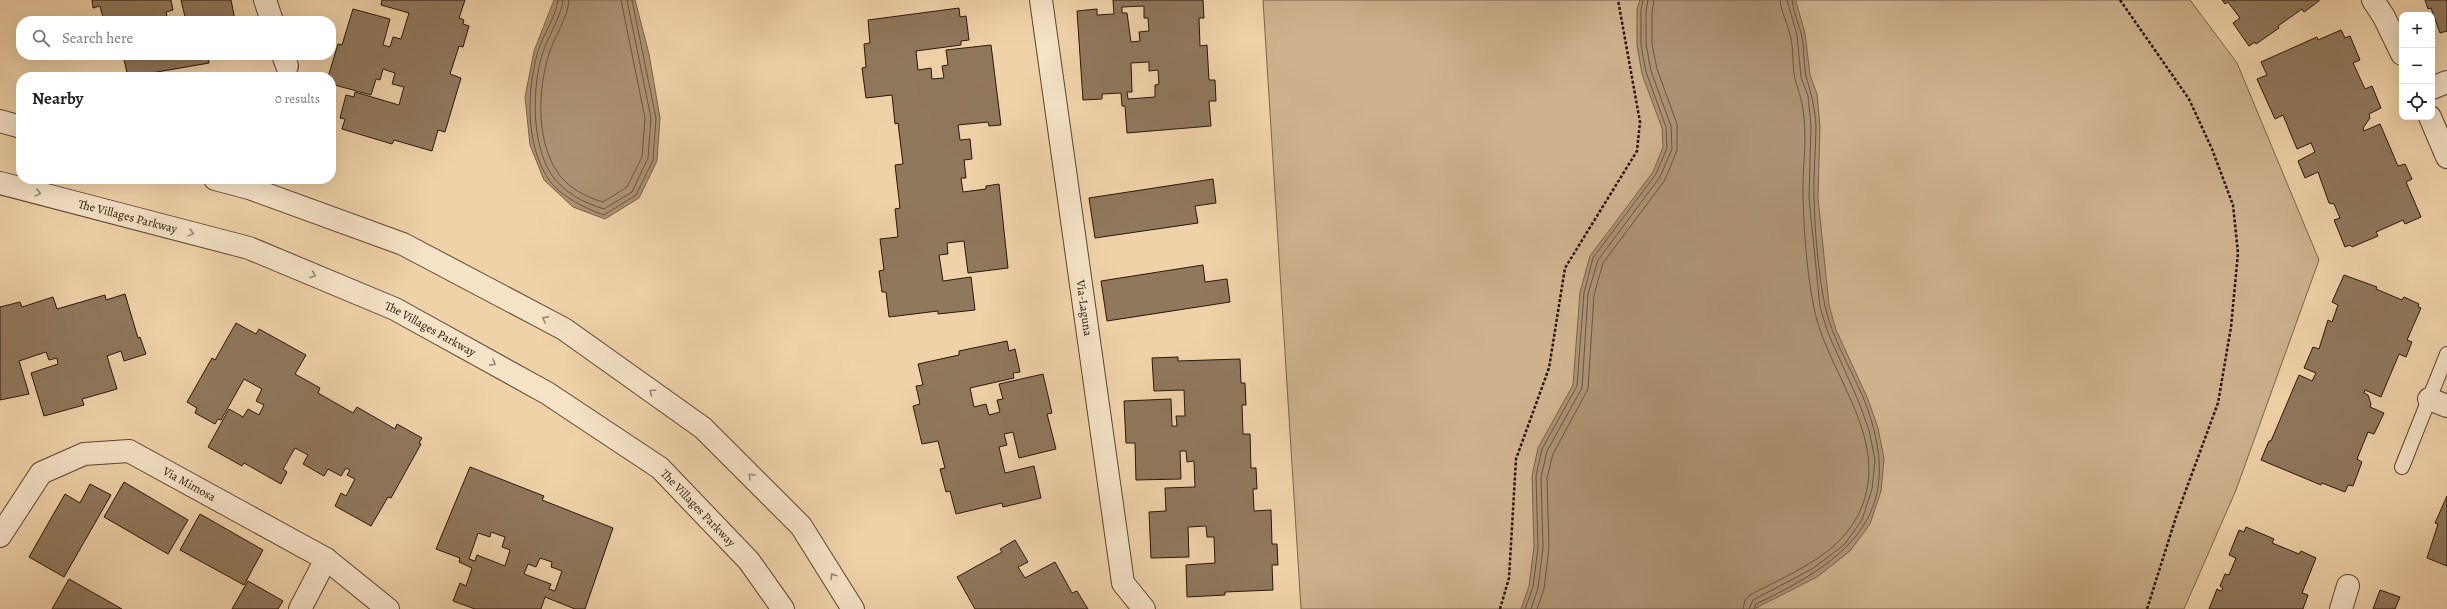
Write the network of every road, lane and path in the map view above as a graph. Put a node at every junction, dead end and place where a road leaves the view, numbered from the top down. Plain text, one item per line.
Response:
1 (265, 0) edge
2 (1041, 0) edge
3 (1618, 0) edge
4 (2120, 0) edge
5 (2373, 0) edge
6 (270, 16) edge
7 (2399, 48) edge
8 (2447, 82) edge
9 (2435, 87) edge
10 (2431, 120) edge
11 (0, 121) edge
12 (16, 126) edge
13 (2447, 157) edge
14 (0, 183) edge
15 (234, 184) edge
16 (2447, 354) edge
17 (2438, 402) edge
18 (2402, 467) dead end
19 (0, 536) edge
20 (326, 559) junction
21 (2348, 586) dead end
22 (300, 609) edge
23 (388, 609) edge
24 (783, 609) edge
25 (853, 609) edge
26 (1144, 609) edge
27 (1500, 609) edge
28 (2147, 609) edge
29 (2341, 609) edge

1 - 6 street
2 - 26 street, Via-Laguna
3 - 27 path
4 - 28 path
5 - 7 street
8 - 9 street
10 - 13 street
11 - 12 street
14 -> 24 street, The Villages Parkway
25 -> 15 street
16 - 17 lane
17 - 18 lane
19 - 20 street, Via Mimosa
20 - 22 street
20 - 23 street, Via Mimosa
21 - 29 street

